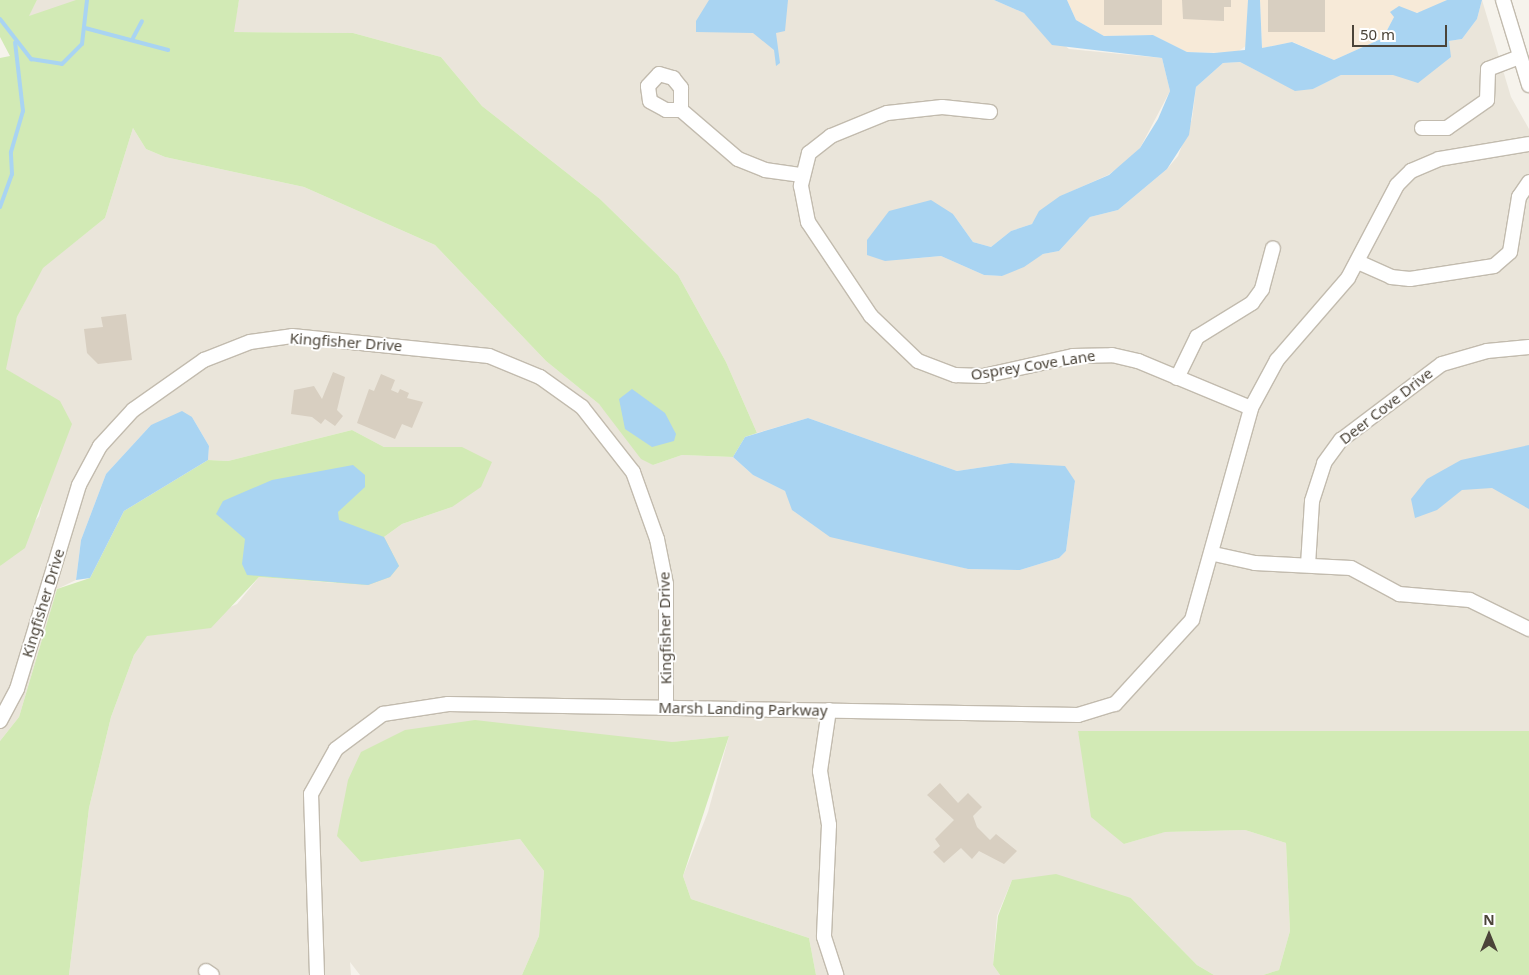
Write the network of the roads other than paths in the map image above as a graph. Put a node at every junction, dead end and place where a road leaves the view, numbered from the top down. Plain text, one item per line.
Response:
1 (1503, 0) edge
2 (1519, 57) junction
3 (1529, 85) edge
4 (681, 110) dead end
5 (990, 112) dead end
6 (1422, 128) dead end
7 (1529, 144) edge
8 (802, 175) junction
9 (1529, 182) edge
10 (1273, 248) dead end
11 (1358, 262) junction
12 (1529, 347) edge
13 (1177, 378) junction
14 (1252, 408) junction
15 (1214, 554) junction
16 (1308, 565) junction
17 (1529, 629) edge
18 (666, 708) junction
19 (829, 710) junction
20 (0, 721) edge
21 (317, 975) edge
22 (836, 975) edge

1 - 2 street
2 - 3 street
2 - 6 street
4 - 8 street
5 - 8 street, Osprey Cove Lane
7 - 11 street
8 - 13 street, Osprey Cove Lane
9 - 11 street
10 - 13 street
11 - 14 street
12 - 16 street, Deer Cove Drive
13 - 14 street, Osprey Cove Lane
14 - 15 street
15 - 16 street
15 - 19 street, Marsh Landing Parkway
16 - 17 street
18 - 19 street, Marsh Landing Parkway
18 - 20 street, Kingfisher Drive
18 - 21 street, Marsh Landing Parkway
19 - 22 street

